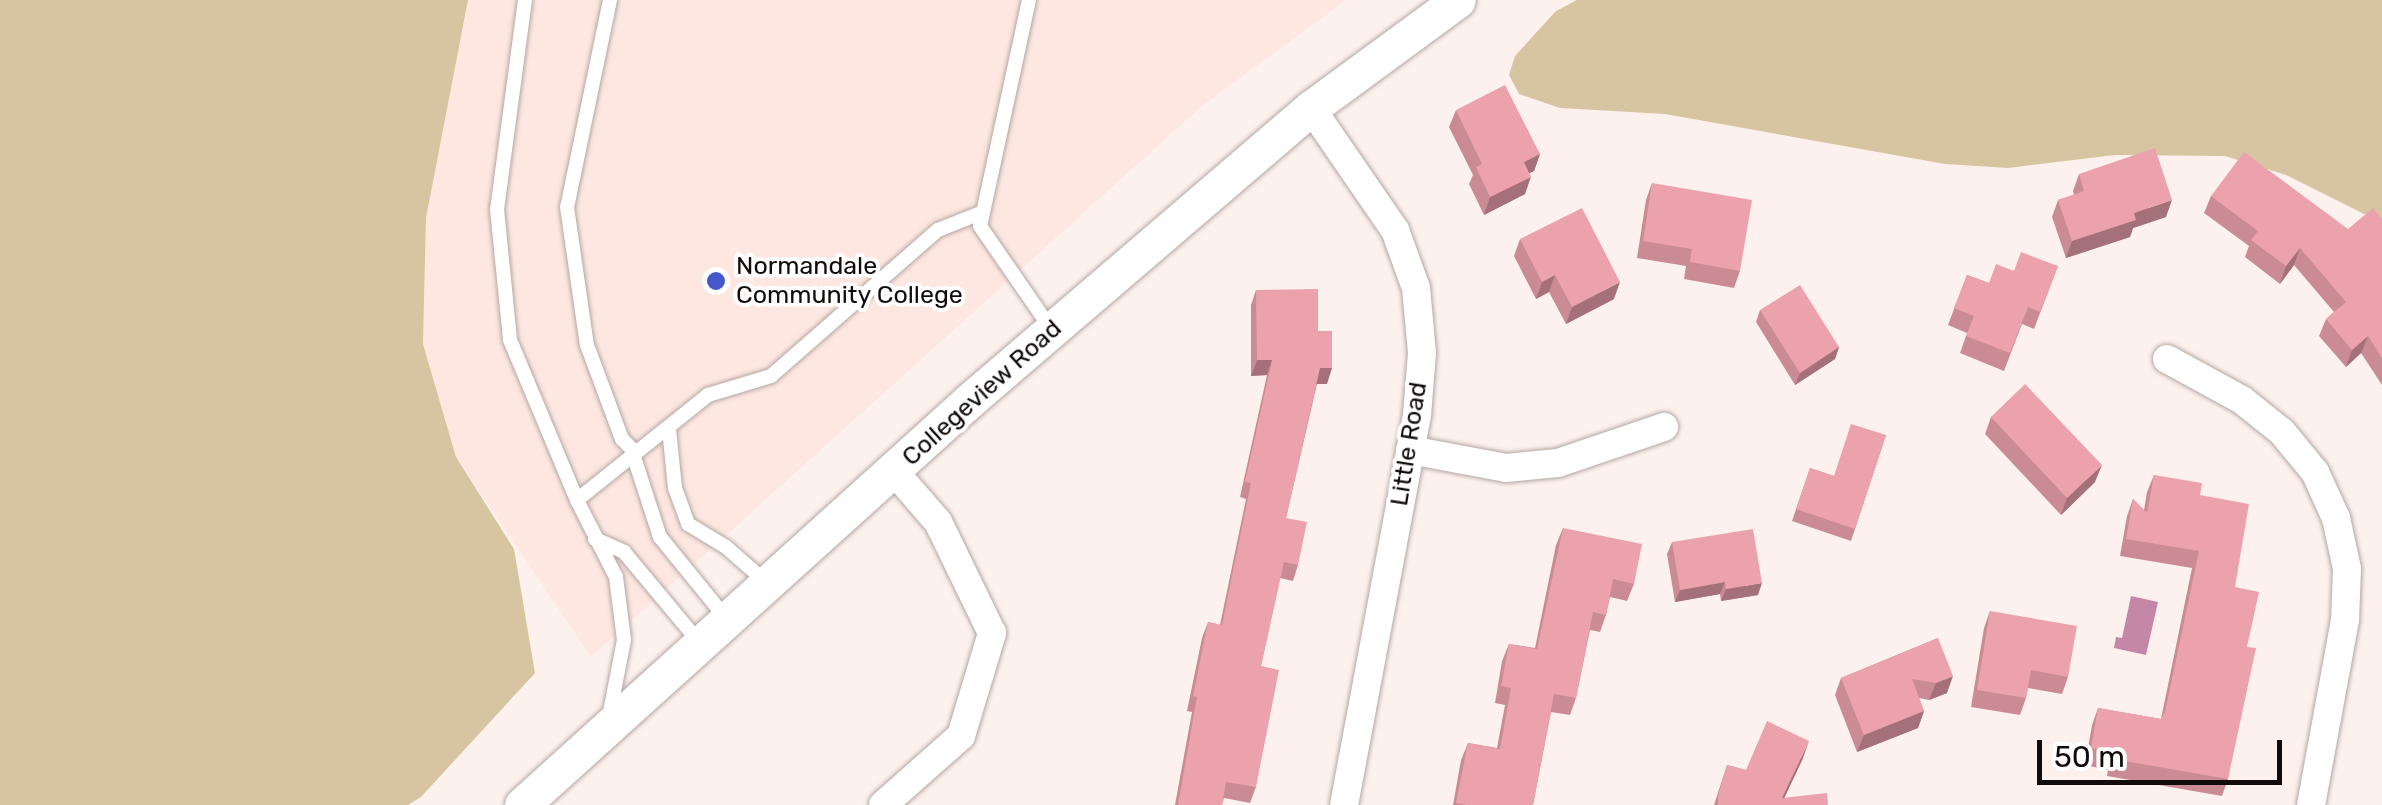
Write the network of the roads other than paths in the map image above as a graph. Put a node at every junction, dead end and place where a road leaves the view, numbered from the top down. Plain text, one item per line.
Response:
1 (525, 0) edge
2 (610, 0) edge
3 (1029, 0) edge
4 (1458, 0) edge
5 (1311, 108) junction
6 (983, 212) junction
7 (1052, 330) junction
8 (2167, 359) dead end
9 (1664, 427) dead end
10 (669, 428) junction
11 (1410, 450) junction
12 (634, 458) junction
13 (894, 471) junction
14 (577, 500) junction
15 (595, 539) junction
16 (769, 585) junction
17 (729, 622) junction
18 (702, 645) junction
19 (607, 731) junction
20 (522, 805) edge
21 (883, 805) edge
22 (1344, 805) edge
23 (2311, 805) edge

1 - 14 lane
2 - 12 lane
3 - 6 lane
4 - 5 street, Collegeview Road
5 - 7 street, Collegeview Road
5 - 11 street, Little Road
6 - 7 lane
6 - 10 lane
7 - 13 street, Collegeview Road
8 - 23 street
9 - 11 street
10 - 12 lane
10 - 16 lane
11 - 22 street, Little Road
12 - 14 lane
12 - 17 lane
13 - 16 street, Collegeview Road
13 - 21 street
14 - 15 lane
15 - 18 lane
15 - 19 lane
16 - 17 street, Collegeview Road
17 - 18 street, Collegeview Road
18 - 19 street, Collegeview Road
19 - 20 street, Collegeview Road

